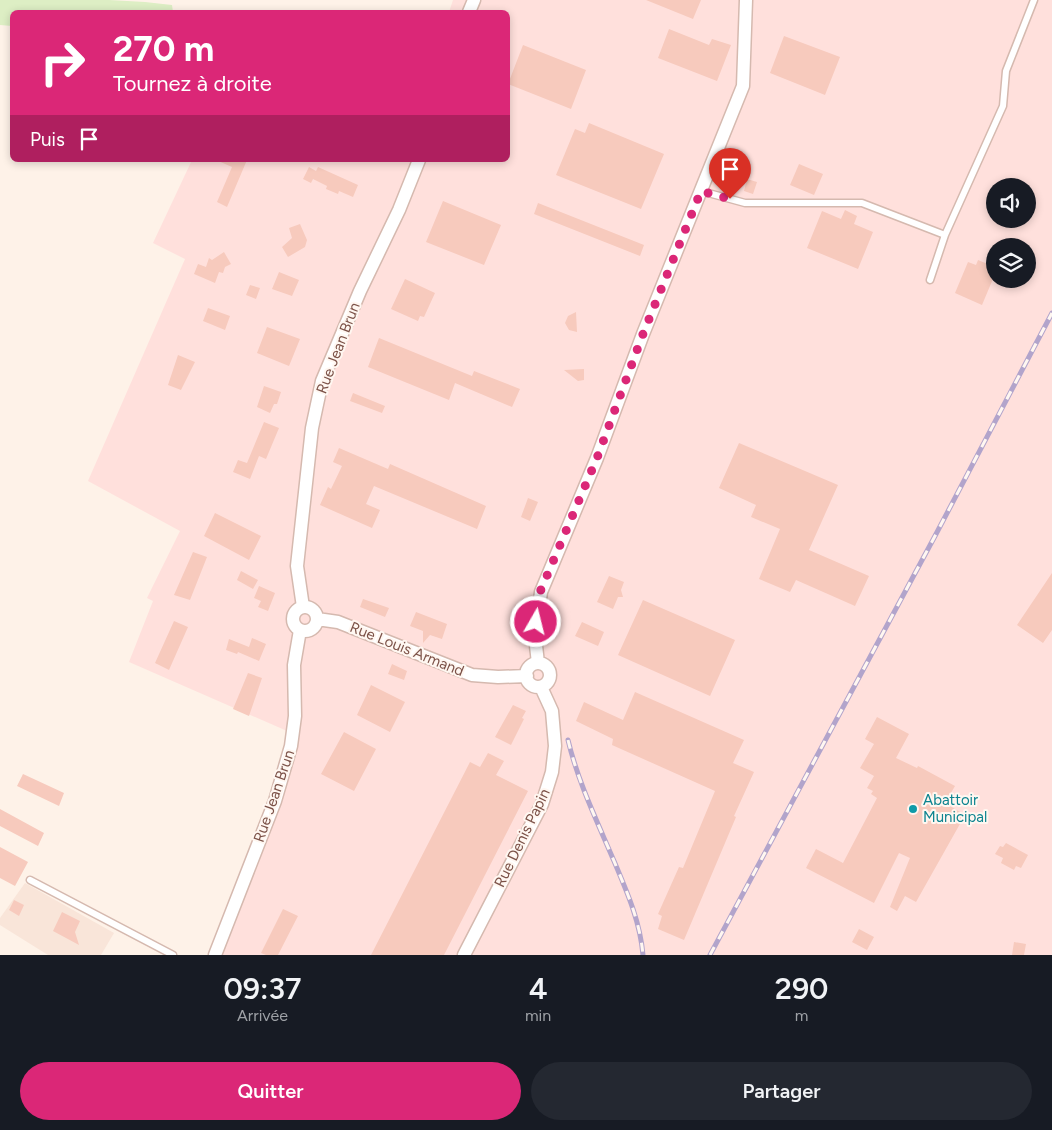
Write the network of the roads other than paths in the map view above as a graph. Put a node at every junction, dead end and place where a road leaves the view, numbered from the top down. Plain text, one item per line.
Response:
1 (746, 0) edge
2 (1034, 0) edge
3 (419, 162) edge
4 (701, 191) junction
5 (945, 235) junction
6 (930, 280) dead end
7 (303, 607) junction
8 (317, 619) junction
9 (300, 630) junction
10 (538, 663) junction
11 (527, 676) junction
12 (541, 687) junction
13 (30, 880) dead end
14 (173, 955) edge
15 (215, 955) edge
16 (464, 955) edge

1 - 4 street
2 - 5 lane
3 - 7 street, Rue Jean Brun
4 - 5 lane
4 - 10 street
5 - 6 lane
7 - 8 street
7 - 9 street
8 - 9 street
8 - 11 street, Rue Louis Armand
9 - 15 street, Rue Jean Brun
10 - 11 street
10 - 12 street
11 - 12 street
12 - 16 street, Rue Denis Papin
13 - 14 lane

